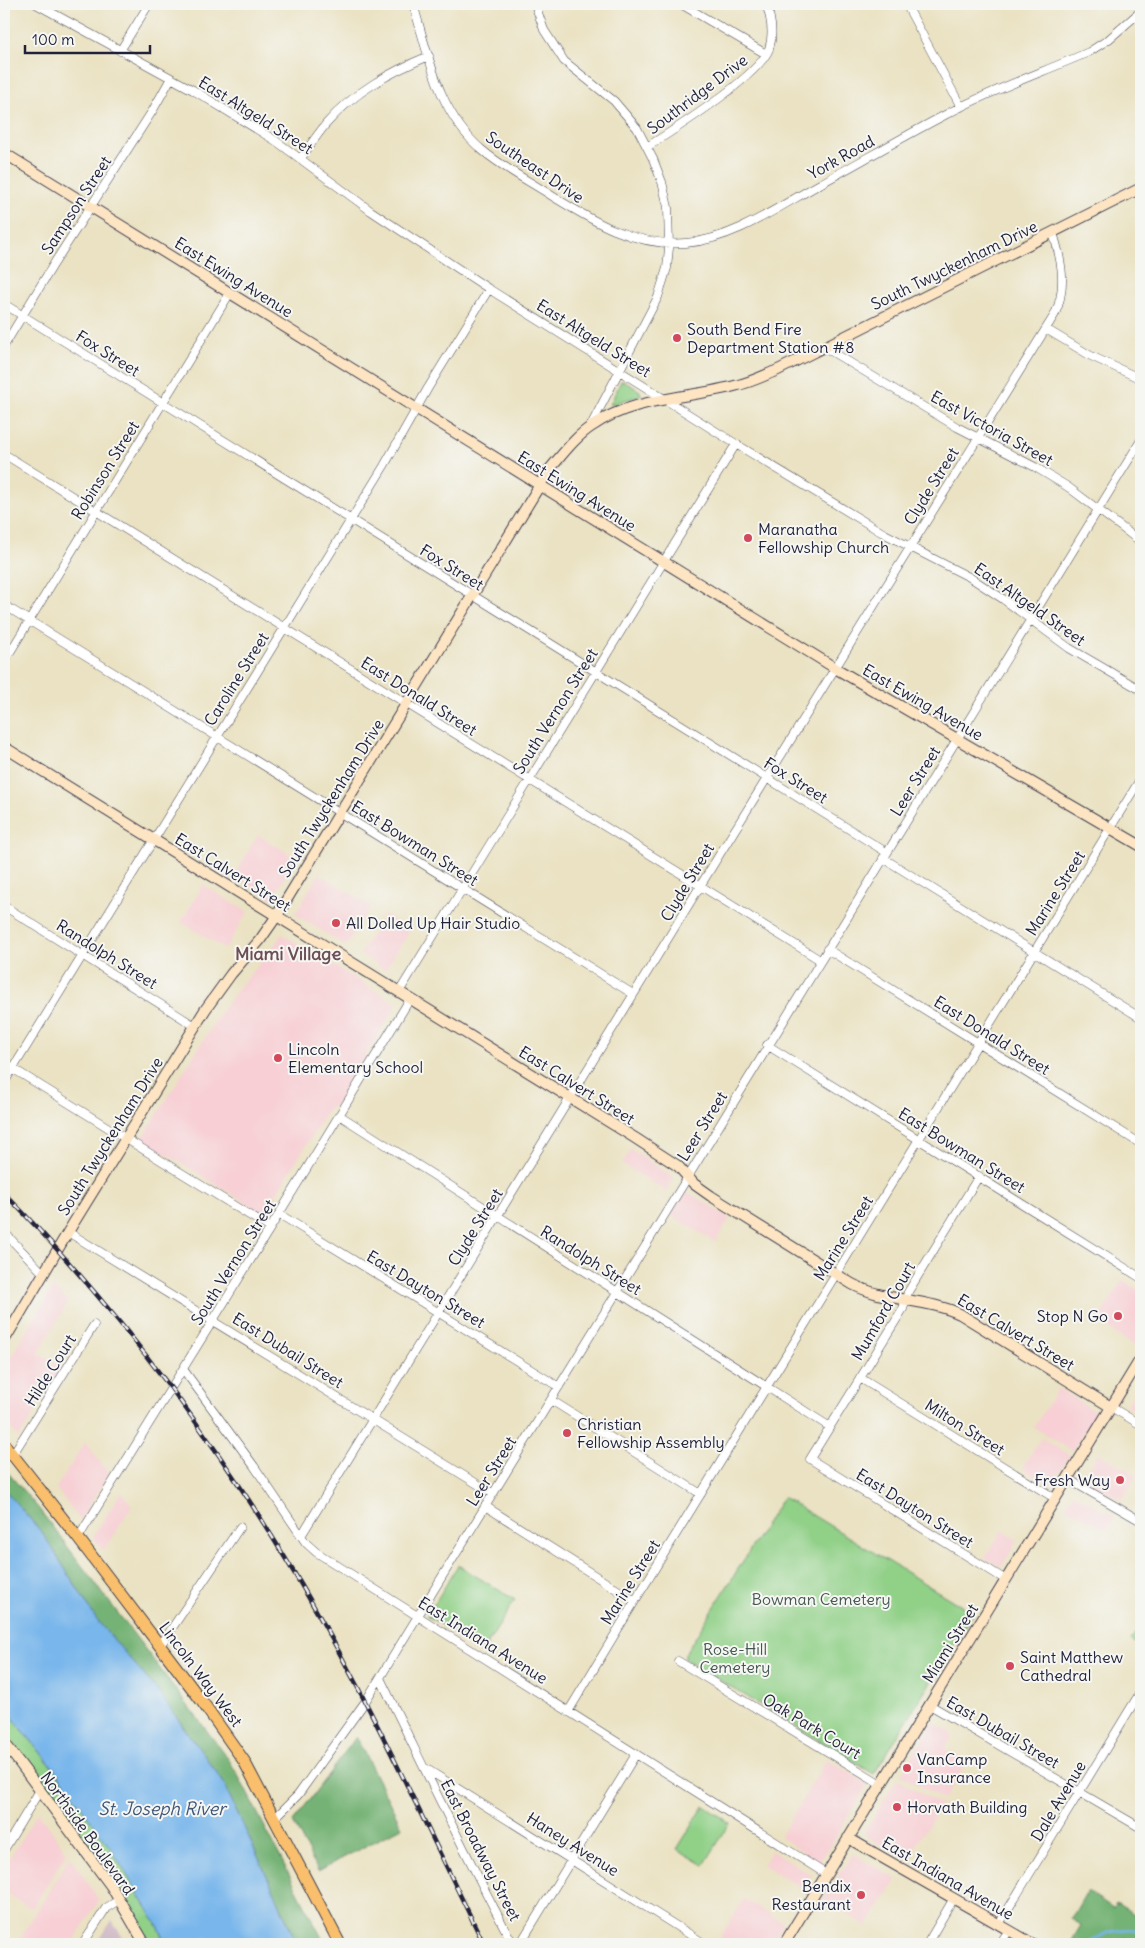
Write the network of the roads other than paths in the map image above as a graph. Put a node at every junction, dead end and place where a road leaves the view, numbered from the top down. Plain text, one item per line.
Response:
1 (36, 4) edge
2 (149, 4) edge
3 (413, 4) edge
4 (535, 4) edge
5 (681, 4) edge
6 (766, 4) edge
7 (906, 4) edge
8 (1141, 11) edge
9 (120, 51) junction
10 (766, 54) junction
11 (429, 56) junction
12 (171, 78) junction
13 (961, 107) junction
14 (647, 148) junction
15 (4, 153) edge
16 (301, 158) junction
17 (1141, 188) edge
18 (91, 206) junction
19 (1053, 233) junction
20 (669, 243) junction
21 (489, 289) junction
22 (230, 293) junction
23 (4, 304) edge
24 (22, 315) junction
25 (1046, 329) junction
26 (4, 346) edge
27 (824, 347) junction
28 (619, 371) junction
29 (1141, 379) edge
30 (664, 399) junction
31 (162, 403) junction
32 (417, 408) junction
33 (590, 426) junction
34 (977, 438) junction
35 (1141, 440) edge
36 (736, 444) junction
37 (4, 454) edge
38 (540, 486) junction
39 (1098, 510) junction
40 (96, 512) junction
41 (351, 520) junction
42 (1141, 542) edge
43 (909, 547) junction
44 (663, 562) junction
45 (473, 596) junction
46 (4, 605) edge
47 (29, 620) junction
48 (1030, 620) junction
49 (283, 628) junction
50 (4, 662) edge
51 (835, 668) junction
52 (596, 672) junction
53 (1141, 690) edge
54 (407, 704) junction
55 (217, 736) junction
56 (957, 739) junction
57 (4, 747) edge
58 (767, 778) junction
59 (1141, 778) edge
60 (529, 780) junction
61 (340, 812) junction
62 (1111, 828) junction
63 (153, 840) junction
64 (1141, 846) edge
65 (884, 855) junction
66 (700, 886) junction
67 (462, 888) junction
68 (4, 906) edge
69 (276, 916) junction
70 (827, 949) junction
71 (1035, 952) junction
72 (82, 955) junction
73 (820, 960) junction
74 (399, 992) junction
75 (634, 994) junction
76 (410, 999) junction
77 (1141, 1018) edge
78 (195, 1026) junction
79 (978, 1042) junction
80 (767, 1045) junction
81 (4, 1063) edge
82 (13, 1069) junction
83 (4, 1083) edge
84 (570, 1099) junction
85 (339, 1115) junction
86 (126, 1139) junction
87 (919, 1140) junction
88 (1141, 1144) edge
89 (688, 1175) junction
90 (979, 1176) junction
91 (279, 1214) junction
92 (498, 1217) junction
93 (270, 1228) junction
94 (4, 1232) edge
95 (68, 1232) junction
96 (44, 1274) junction
97 (837, 1275) junction
98 (1141, 1278) edge
99 (616, 1292) junction
100 (906, 1300) junction
101 (439, 1313) junction
102 (213, 1320) junction
103 (94, 1325) dead end
104 (4, 1342) edge
105 (1141, 1358) edge
106 (183, 1369) junction
107 (860, 1378) junction
108 (559, 1387) junction
109 (767, 1388) junction
110 (550, 1400) junction
111 (1111, 1407) junction
112 (374, 1419) junction
113 (1141, 1425) edge
114 (830, 1427) junction
115 (4, 1444) edge
116 (13, 1454) junction
117 (810, 1459) joint
118 (1068, 1479) junction
119 (492, 1493) junction
120 (701, 1494) junction
121 (1056, 1499) junction
122 (485, 1506) junction
123 (1141, 1521) edge
124 (240, 1527) dead end
125 (301, 1536) junction
126 (78, 1538) junction
127 (1006, 1580) junction
128 (635, 1601) junction
129 (418, 1617) junction
130 (160, 1646) junction
131 (678, 1661) dead end
132 (380, 1678) junction
133 (1141, 1691) edge
134 (930, 1705) junction
135 (568, 1712) junction
136 (4, 1742) edge
137 (636, 1754) junction
138 (425, 1768) junction
139 (881, 1784) junction
140 (40, 1790) junction
141 (1080, 1792) junction
142 (275, 1818) junction
143 (1141, 1828) edge
144 (848, 1838) junction
145 (4, 1850) edge
146 (572, 1860) junction
147 (826, 1874) junction
148 (954, 1898) junction
149 (119, 1900) junction
150 (999, 1924) junction
151 (1009, 1930) junction
152 (83, 1944) edge
153 (145, 1944) edge
154 (340, 1944) edge
155 (513, 1944) edge
156 (520, 1944) edge
157 (706, 1944) edge
158 (784, 1944) edge
159 (927, 1944) edge
160 (1000, 1944) edge
161 (1033, 1944) edge

1 - 9 street, East Altgeld Street
2 - 9 street
3 - 11 street, Southeast Drive
4 - 14 street
5 - 10 street
6 - 10 street, Southridge Drive
7 - 13 street
8 - 13 street, York Road
9 - 12 street, East Altgeld Street
10 - 14 street, Southridge Drive
11 - 16 street
11 - 20 street, Southeast Drive
12 - 16 street, East Altgeld Street
12 - 18 street, Sampson Street
13 - 20 street, York Road
14 - 20 street
15 - 18 street, East Ewing Avenue
16 - 21 street, East Altgeld Street
17 - 19 street, South Twyckenham Drive
18 - 22 street, East Ewing Avenue
18 - 24 street, Sampson Street
19 - 25 street, Clyde Street
19 - 27 street, South Twyckenham Drive
20 - 28 street
21 - 28 street, East Altgeld Street
21 - 32 street, Caroline Street
22 - 31 street, Robinson Street
22 - 32 street, East Ewing Avenue
23 - 24 street, Fox Street
24 - 26 street, Sampson Street
24 - 31 street, Fox Street
25 - 29 street
25 - 34 street, Clyde Street
27 - 30 street, South Twyckenham Drive
27 - 34 street, East Victoria Street
28 - 30 street, East Altgeld Street
28 - 33 street, South Twyckenham Drive
30 - 33 street, South Twyckenham Drive
30 - 36 street, East Altgeld Street
31 - 40 street, Robinson Street
31 - 41 street, Fox Street
32 - 38 street, East Ewing Avenue
32 - 41 street, Caroline Street
33 - 38 street, South Twyckenham Drive
34 - 39 street, East Victoria Street
34 - 43 street, Clyde Street
35 - 39 street, Leer Street
36 - 43 street, East Altgeld Street
36 - 44 street, South Vernon Street
37 - 40 street, East Donald Street
38 - 44 street, East Ewing Avenue
38 - 45 street, South Twyckenham Drive
39 - 42 street, East Victoria Street
39 - 48 street, Leer Street
40 - 47 street, Robinson Street
40 - 49 street, East Donald Street
41 - 45 street, Fox Street
41 - 49 street, Caroline Street
43 - 48 street, East Altgeld Street
43 - 51 street, Clyde Street
44 - 51 street, East Ewing Avenue
44 - 52 street, South Vernon Street
45 - 52 street, Fox Street
45 - 54 street, South Twyckenham Drive
46 - 47 street, East Bowman Street
47 - 50 street, Robinson Street
47 - 55 street, East Bowman Street
48 - 53 street, East Altgeld Street
48 - 56 street, Leer Street
49 - 54 street, East Donald Street
49 - 55 street, Caroline Street
51 - 56 street, East Ewing Avenue
51 - 58 street, Clyde Street
52 - 58 street, Fox Street
52 - 60 street, South Vernon Street
54 - 60 street, East Donald Street
54 - 61 street, South Twyckenham Drive
55 - 61 street, East Bowman Street
55 - 63 street, Caroline Street
56 - 62 street, East Ewing Avenue
56 - 65 street, Leer Street
57 - 63 street, East Calvert Street
58 - 65 street, Fox Street
58 - 66 street, Clyde Street
59 - 62 street, Marine Street
60 - 66 street, East Donald Street
60 - 67 street, South Vernon Street
61 - 67 street, East Bowman Street
61 - 69 street, South Twyckenham Drive
62 - 64 street, East Ewing Avenue
62 - 71 street, Marine Street
63 - 69 street, East Calvert Street
63 - 72 street, Caroline Street
65 - 70 street, Leer Street
65 - 71 street, Fox Street
66 - 73 street, East Donald Street
66 - 75 street, Clyde Street
67 - 74 street, South Vernon Street
67 - 75 street, East Bowman Street
68 - 72 street, Randolph Street
69 - 74 street, East Calvert Street
69 - 78 street, South Twyckenham Drive
70 - 73 street, Leer Street
70 - 79 street, East Donald Street
71 - 77 street, Fox Street
71 - 79 street, Marine Street
72 - 78 street, Randolph Street
72 - 82 street, Caroline Street
73 - 80 street, Leer Street
74 - 76 street, East Calvert Street
75 - 84 street, Clyde Street
76 - 84 street, East Calvert Street
76 - 85 street, South Vernon Street
78 - 86 street, South Twyckenham Drive
79 - 87 street, Marine Street
79 - 88 street, East Donald Street
80 - 87 street, East Bowman Street
80 - 89 street, Leer Street
81 - 82 street
82 - 83 street, Caroline Street
82 - 86 street
84 - 89 street, East Calvert Street
84 - 92 street, Clyde Street
85 - 91 street, South Vernon Street
85 - 92 street, Randolph Street
86 - 93 street
86 - 95 street, South Twyckenham Drive
87 - 90 street, East Bowman Street
87 - 97 street, Marine Street
89 - 97 street, East Calvert Street
89 - 99 street, Leer Street
90 - 98 street, East Bowman Street
90 - 100 street, Mumford Court
91 - 93 street, South Vernon Street
91 - 101 street, East Dayton Street
92 - 99 street, Randolph Street
92 - 101 street, Clyde Street
93 - 102 street, South Vernon Street
94 - 96 street
95 - 96 street, South Twyckenham Drive
95 - 102 street, East Dubail Street
96 - 104 street, South Twyckenham Drive
97 - 100 street, East Calvert Street
97 - 109 street, Marine Street
99 - 108 street, Leer Street
99 - 109 street, Randolph Street
100 - 107 street, Mumford Court
100 - 111 street, East Calvert Street
101 - 108 street, East Dayton Street
101 - 112 street, Clyde Street
102 - 106 street, South Vernon Street
102 - 112 street, East Dubail Street
103 - 116 street, Hilde Court
105 - 111 street, Miami Street
106 - 125 street, East Indiana Avenue
106 - 126 street, South Vernon Street
107 - 114 street, Mumford Court
107 - 121 street, Milton Street
108 - 110 street, Leer Street
109 - 114 street, Randolph Street
109 - 120 street, Marine Street
110 - 119 street, Leer Street
110 - 120 street
111 - 113 street, East Calvert Street
111 - 118 street, Miami Street
112 - 119 street, East Dubail Street
112 - 125 street, Clyde Street
114 - 117 street, Mumford Court
115 - 116 main road, Lincoln Way West
116 - 126 main road, Lincoln Way West
117 - 127 street, East Dayton Street
118 - 121 street, Miami Street
118 - 123 street
119 - 122 street, Leer Street
120 - 128 street, Marine Street
121 - 127 street, Miami Street
122 - 128 street
122 - 129 street, Leer Street
124 - 130 street
125 - 129 street, East Indiana Avenue
126 - 130 main road, Lincoln Way West
127 - 134 street, Miami Street
128 - 135 street, Marine Street
129 - 132 street, Leer Street
129 - 135 street, East Indiana Avenue
130 - 142 main road, Lincoln Way West
131 - 139 street, Oak Park Court
132 - 138 street, East Broadway Street
132 - 142 street, Leer Street
133 - 141 street, Dale Avenue
134 - 139 street, Miami Street
134 - 141 street, East Dubail Street
135 - 137 street, East Indiana Avenue
136 - 140 street, Northside Boulevard
137 - 146 street
137 - 147 street, East Indiana Avenue
138 - 146 street, Haney Avenue
138 - 155 street, East Broadway Street
139 - 144 street, Miami Street
140 - 145 street
140 - 149 street, Northside Boulevard
141 - 143 street, East Dubail Street
141 - 150 street, Dale Avenue
142 - 154 main road, Lincoln Way West
144 - 147 street, Miami Street
144 - 148 street, East Indiana Avenue
146 - 156 street
146 - 157 street, Haney Avenue
147 - 158 street, Miami Street
148 - 150 street, East Indiana Avenue
148 - 159 street
149 - 152 street
149 - 153 street, Northside Boulevard
150 - 151 street, East Indiana Avenue
151 - 160 street
151 - 161 street, East Indiana Avenue

